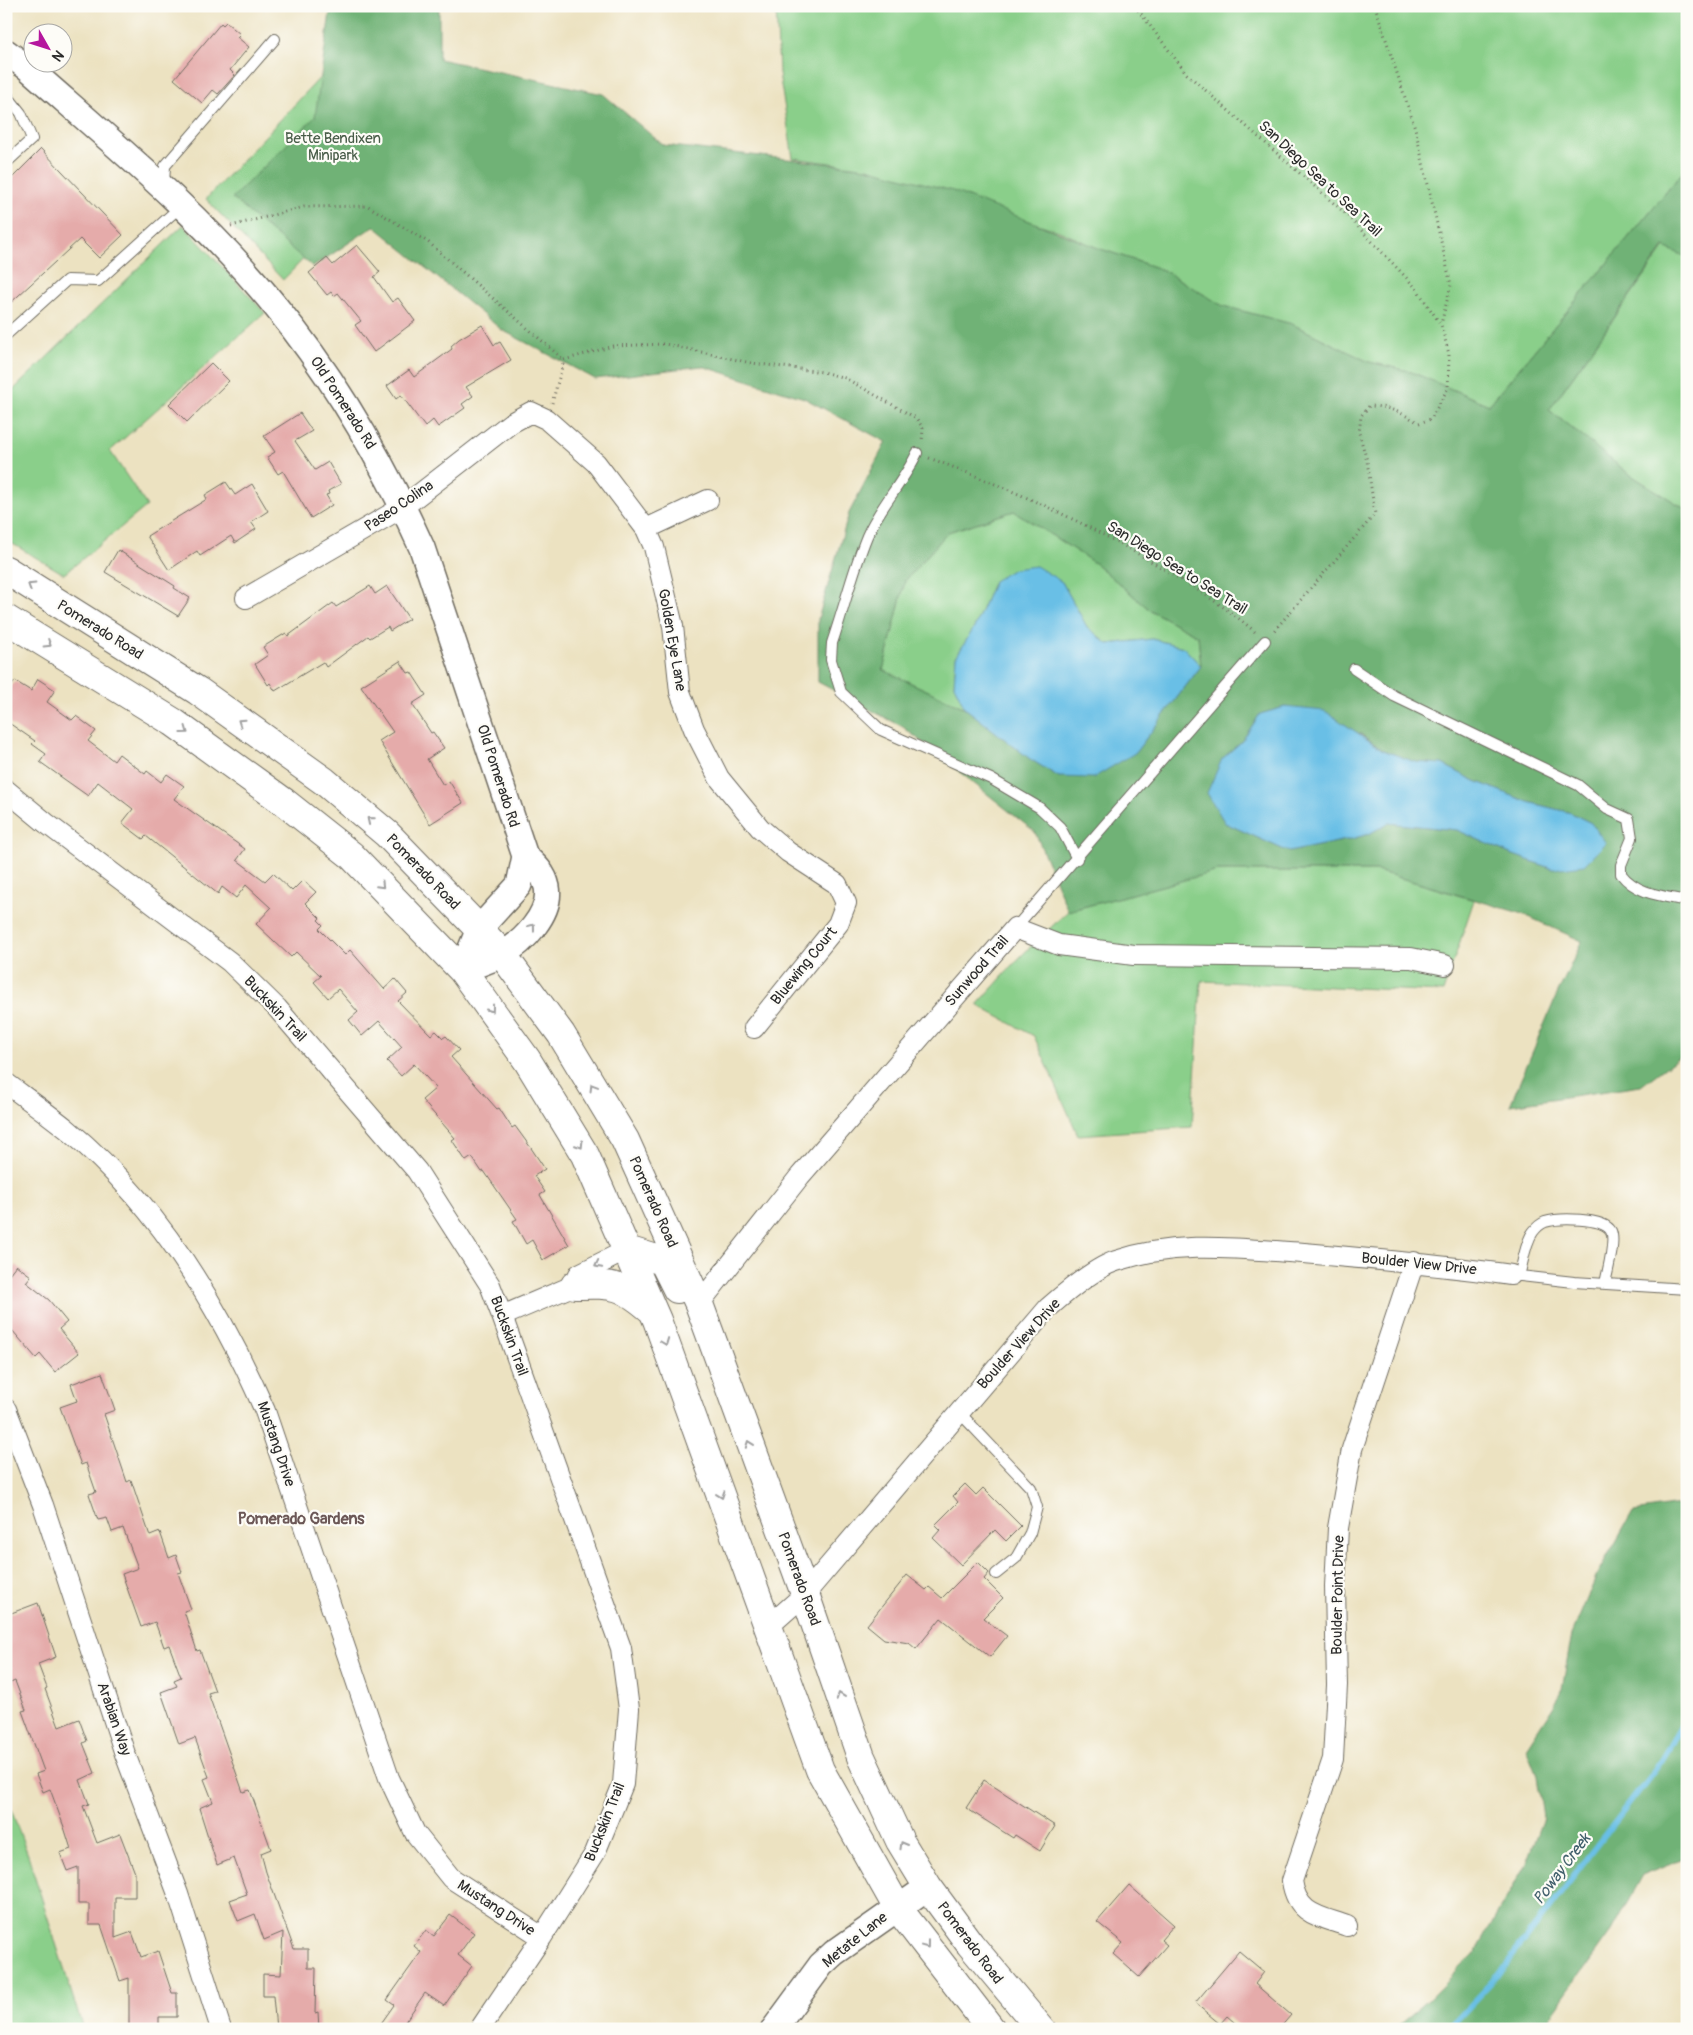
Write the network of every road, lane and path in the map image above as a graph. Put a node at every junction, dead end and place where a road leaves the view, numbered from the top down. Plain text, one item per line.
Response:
1 (1135, 6) edge
2 (1375, 6) edge
3 (275, 39) dead end
4 (6, 52) edge
5 (6, 94) edge
6 (6, 163) edge
7 (172, 197) junction
8 (206, 232) junction
9 (1441, 325) junction
10 (6, 335) edge
11 (564, 360) junction
12 (546, 419) junction
13 (917, 453) junction
14 (708, 500) dead end
15 (404, 507) junction
16 (646, 529) junction
17 (6, 570) edge
18 (246, 598) dead end
19 (6, 618) edge
20 (1265, 641) junction
21 (1354, 669) dead end
22 (6, 790) edge
23 (525, 856) junction
24 (1077, 859) junction
25 (827, 876) joint
26 (1687, 902) edge
27 (1015, 928) junction
28 (479, 929) junction
29 (502, 954) junction
30 (1445, 965) dead end
31 (462, 970) junction
32 (754, 1028) dead end
33 (6, 1083) edge
34 (628, 1250) junction
35 (1414, 1262) junction
36 (1515, 1276) junction
37 (1605, 1284) junction
38 (575, 1285) junction
39 (1687, 1289) edge
40 (699, 1304) junction
41 (653, 1311) junction
42 (502, 1316) junction
43 (6, 1409) edge
44 (959, 1412) junction
45 (996, 1574) dead end
46 (805, 1594) junction
47 (769, 1626) junction
48 (928, 1887) junction
49 (897, 1907) junction
50 (1347, 1926) dead end
51 (542, 1938) junction
52 (221, 2029) edge
53 (480, 2029) edge
54 (774, 2029) edge
55 (991, 2029) edge
56 (1041, 2029) edge

1 - 9 path, San Diego Sea to Sea Trail
2 - 9 path
3 - 7 lane
4 - 7 street, Old Pomerado Rd
5 - 6 lane
7 - 8 street, Old Pomerado Rd
7 - 10 lane
8 - 11 path
8 - 15 street, Old Pomerado Rd
9 - 20 path, San Diego Sea to Sea Trail
11 - 12 path
11 - 13 path
12 - 15 street, Paseo Colina
12 - 16 street, Golden Eye Lane
13 - 20 path, San Diego Sea to Sea Trail
13 - 24 lane
14 - 16 street
15 - 18 street, Paseo Colina
15 - 23 street, Old Pomerado Rd
16 - 25 street, Golden Eye Lane
28 -> 17 main road, Pomerado Road
19 -> 31 main road
20 - 24 lane
21 - 26 lane
22 - 42 street, Buckskin Trail
23 - 28 street
29 -> 23 street, Old Pomerado Rd
24 - 27 lane
25 - 32 street, Bluewing Court
27 - 30 street, Sunwood Trail
27 - 40 street, Sunwood Trail
28 - 29 main road, Pomerado Road
28 - 31 street
29 - 31 street, Old Pomerado Rd
40 -> 29 main road, Pomerado Road
31 -> 34 main road
33 - 51 street, Mustang Drive
34 -> 38 street
34 - 40 main road
34 - 41 main road
35 - 36 street, Boulder View Drive
35 - 44 street, Boulder View Drive
35 - 50 street, Boulder Point Drive
36 - 37 lane
36 - 37 lane
37 - 39 lane
38 - 41 main road
38 - 42 street
46 -> 40 main road, Pomerado Road
41 -> 47 main road
42 - 51 street, Buckskin Trail
43 - 52 street, Arabian Way
44 - 45 lane
44 - 46 street, Boulder View Drive
46 - 47 street, Boulder View Drive
48 -> 46 main road, Pomerado Road
47 - 49 main road
48 - 49 street, Metate Lane
48 - 56 main road, Pomerado Road
49 - 54 street, Metate Lane
49 -> 55 main road
51 - 53 street, Buckskin Trail

